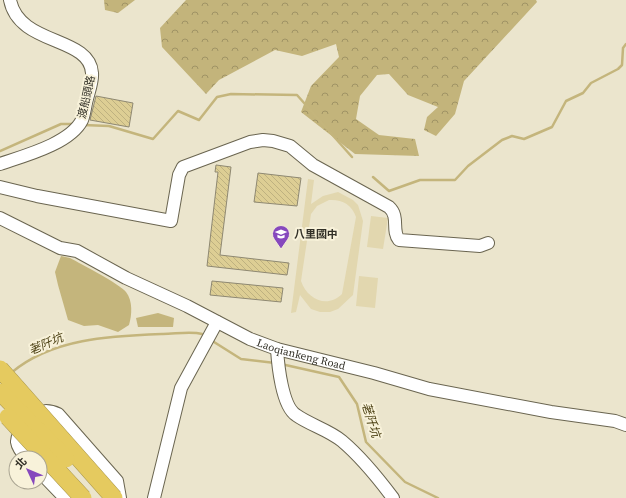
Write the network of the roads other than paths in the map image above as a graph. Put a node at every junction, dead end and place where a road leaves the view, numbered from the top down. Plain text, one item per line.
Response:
1 (10, 0) edge
2 (0, 164) edge
3 (0, 187) edge
4 (0, 218) edge
5 (488, 243) dead end
6 (217, 322) junction
7 (277, 358) junction
8 (0, 369) edge
9 (0, 392) edge
10 (0, 400) edge
11 (0, 408) edge
12 (0, 422) edge
13 (26, 426) junction
14 (626, 426) edge
15 (20, 450) edge
16 (27, 450) edge
17 (48, 480) edge
18 (65, 498) edge
19 (83, 498) edge
20 (101, 498) edge
21 (114, 498) edge
22 (120, 498) edge
23 (154, 498) edge
24 (393, 498) edge

1 - 2 street, 渡船頭路
3 - 5 street
4 - 6 street, Laoqiankeng Road
6 - 7 street, Laoqiankeng Road
6 - 23 street
7 - 14 street, Laoqiankeng Road
7 - 24 street
8 - 21 highway, bridge
9 - 20 highway, bridge
10 - 13 street
11 - 19 highway, bridge
12 - 16 highway
13 - 15 street
13 - 22 street
17 - 18 street

